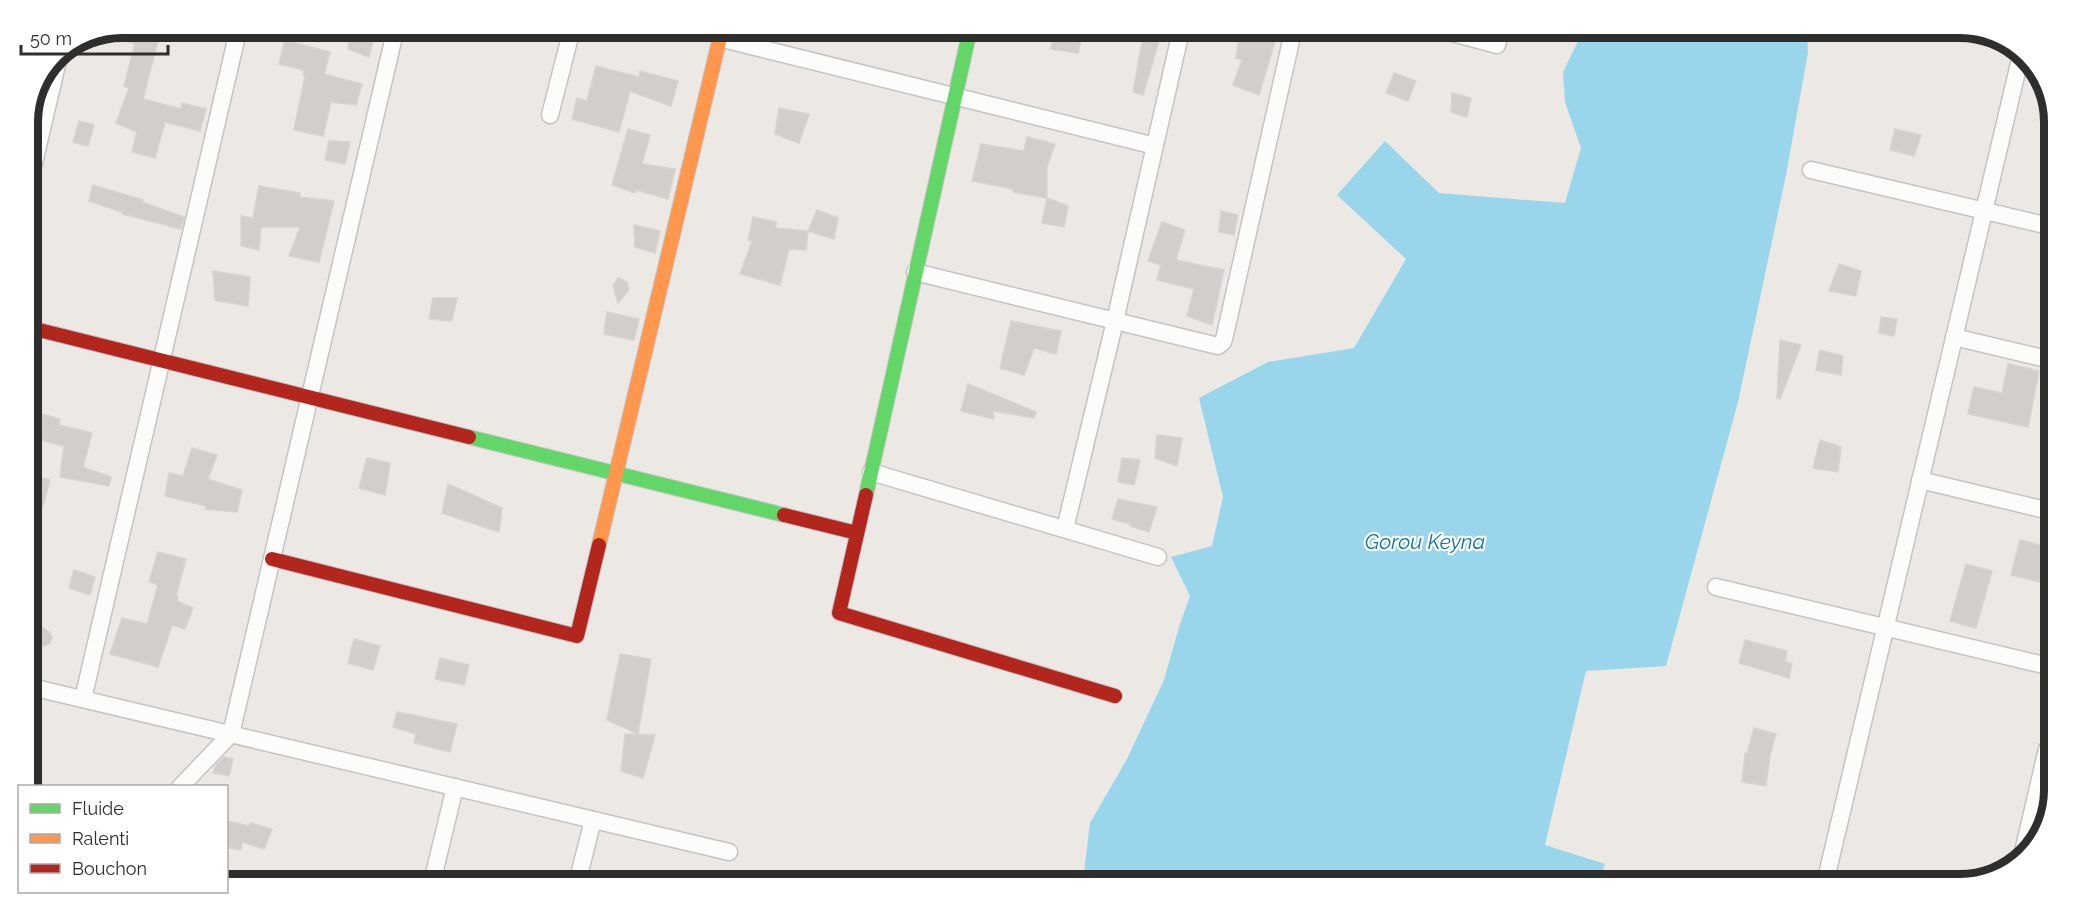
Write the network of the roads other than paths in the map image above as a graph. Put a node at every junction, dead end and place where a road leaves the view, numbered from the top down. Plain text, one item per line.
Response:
1 (236, 38) edge
2 (394, 38) edge
3 (570, 38) edge
4 (720, 38) edge
5 (736, 38) edge
6 (968, 38) edge
7 (1179, 38) edge
8 (1292, 38) edge
9 (1471, 38) edge
10 (1499, 38) edge
11 (2019, 62) edge
12 (53, 73) edge
13 (955, 96) junction
14 (550, 115) dead end
15 (38, 120) edge
16 (1155, 146) junction
17 (1811, 170) dead end
18 (1984, 211) junction
19 (2043, 225) edge
20 (915, 272) junction
21 (1115, 321) junction
22 (38, 330) edge
23 (1954, 337) junction
24 (2043, 358) edge
25 (161, 360) junction
26 (310, 398) junction
27 (871, 472) junction
28 (615, 474) junction
29 (1920, 480) junction
30 (2044, 509) edge
31 (1065, 529) junction
32 (857, 533) junction
33 (1158, 557) dead end
34 (272, 559) junction
35 (1716, 587) dead end
36 (1885, 628) junction
37 (2044, 665) edge
38 (38, 689) edge
39 (1115, 696) dead end
40 (82, 699) junction
41 (231, 734) junction
42 (2044, 766) edge
43 (182, 785) edge
44 (455, 787) junction
45 (593, 820) junction
46 (2026, 841) edge
47 (729, 852) dead end
48 (434, 874) edge
49 (579, 874) edge
50 (1827, 874) edge

1 - 25 street
2 - 26 street
3 - 14 street
4 - 28 street
5 - 13 street
6 - 13 street
7 - 16 street
8 - 21 street
9 - 10 street
11 - 18 street
12 - 15 street
13 - 16 street
13 - 20 street
16 - 21 street
17 - 18 street
18 - 19 street
18 - 23 street
20 - 21 street
20 - 27 street
21 - 31 street
22 - 25 street
23 - 24 street
23 - 29 street
25 - 26 street
25 - 40 street
26 - 28 street
26 - 34 street
27 - 31 street
27 - 32 street
28 - 32 street
28 - 34 street
29 - 30 street
29 - 36 street
31 - 33 street
32 - 39 street
34 - 41 street
35 - 36 street
36 - 37 street
36 - 50 street
38 - 40 street
40 - 41 street
41 - 43 street
41 - 44 street
42 - 46 street
44 - 45 street
44 - 48 street
45 - 47 street
45 - 49 street

